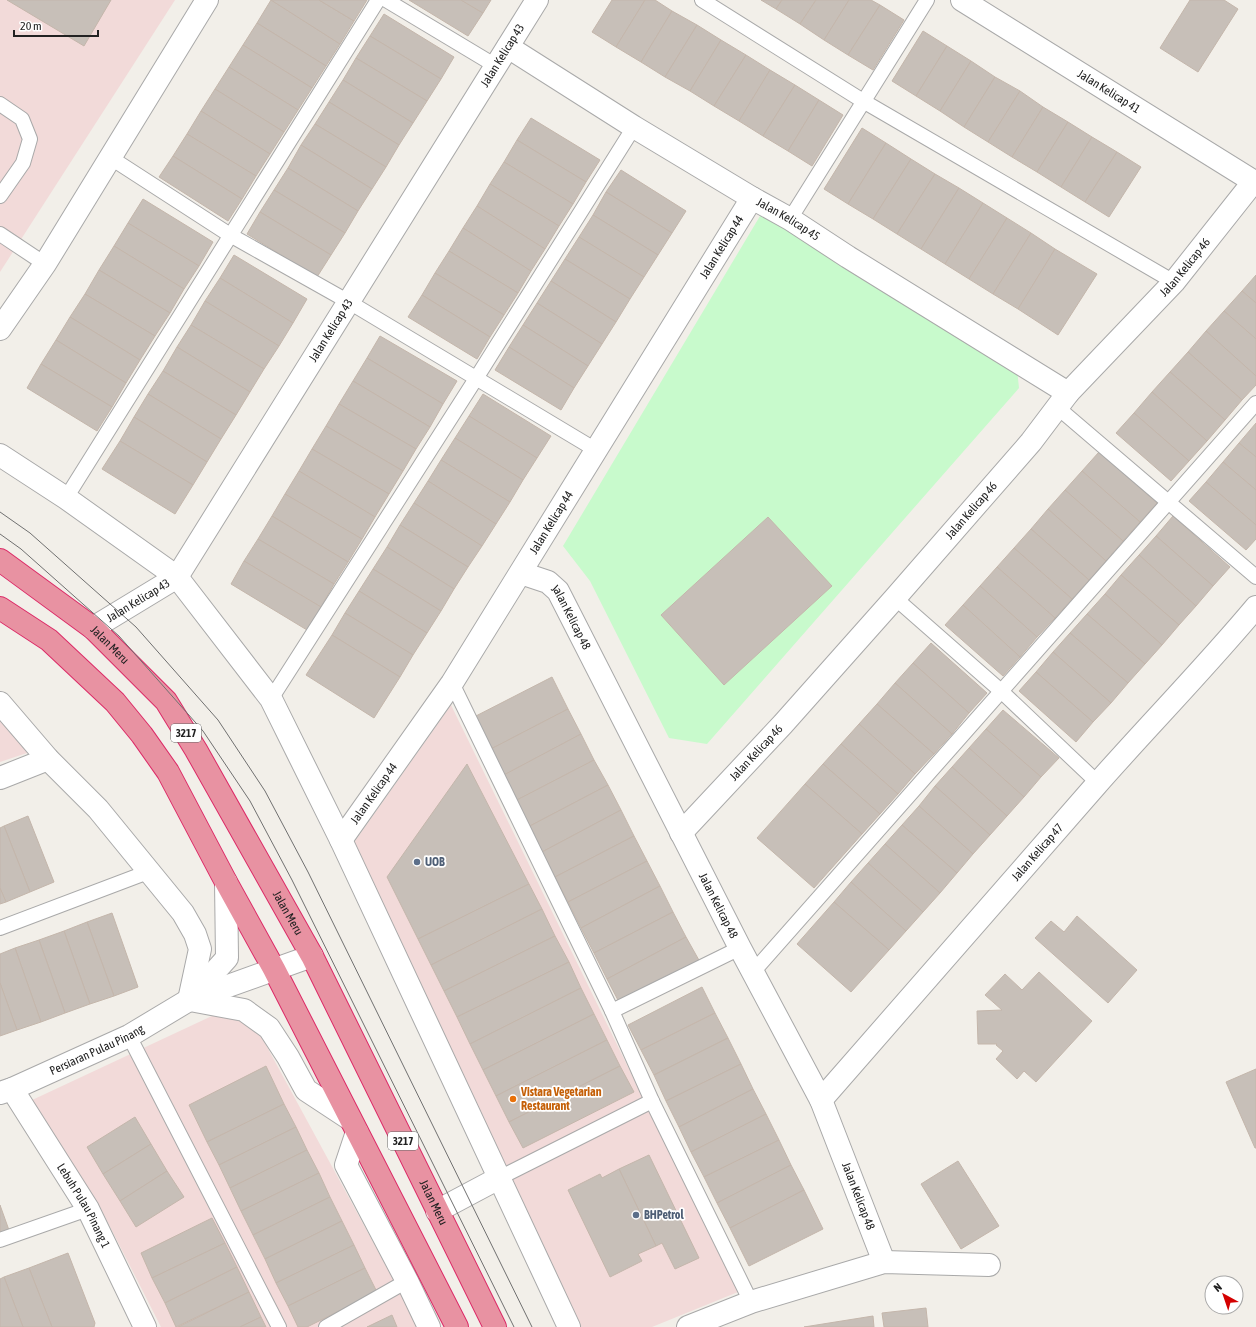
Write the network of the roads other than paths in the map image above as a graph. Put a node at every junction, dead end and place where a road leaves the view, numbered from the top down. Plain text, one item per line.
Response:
1 (207, 0) edge
2 (378, 0) edge
3 (386, 0) edge
4 (537, 0) edge
5 (702, 0) edge
6 (927, 0) edge
7 (962, 0) edge
8 (508, 47) junction
9 (496, 66) junction
10 (863, 101) junction
11 (0, 104) edge
12 (634, 127) junction
13 (111, 158) junction
14 (1255, 182) edge
15 (0, 196) edge
16 (752, 198) junction
17 (790, 219) junction
18 (0, 234) edge
19 (230, 236) junction
20 (45, 264) junction
21 (1174, 282) junction
22 (349, 302) junction
23 (0, 329) edge
24 (476, 377) junction
25 (1063, 400) junction
26 (1256, 403) edge
27 (596, 450) junction
28 (0, 455) edge
29 (66, 498) junction
30 (1169, 503) junction
31 (0, 560) edge
32 (521, 573) junction
33 (177, 577) junction
34 (1256, 577) edge
35 (895, 598) junction
36 (1256, 607) edge
37 (0, 608) edge
38 (93, 628) junction
39 (452, 683) junction
40 (1001, 691) junction
41 (271, 699) junction
42 (0, 703) edge
43 (48, 759) junction
44 (0, 778) edge
45 (1098, 783) junction
46 (681, 833) junction
47 (341, 840) junction
48 (148, 872) junction
49 (226, 882) junction
50 (0, 928) edge
51 (740, 948) junction
52 (312, 956) junction
53 (274, 970) junction
54 (753, 972) junction
55 (189, 1000) junction
56 (612, 1011) junction
57 (128, 1036) junction
58 (6, 1091) edge
59 (821, 1100) junction
60 (652, 1101) junction
61 (354, 1125) junction
62 (499, 1178) junction
63 (88, 1209) junction
64 (438, 1211) junction
65 (0, 1240) edge
66 (884, 1262) junction
67 (989, 1265) dead end
68 (407, 1282) junction
69 (751, 1302) junction
70 (145, 1327) edge
71 (279, 1327) edge
72 (326, 1327) edge
73 (429, 1327) edge
74 (457, 1327) edge
75 (495, 1327) edge
76 (569, 1327) edge
77 (688, 1327) edge

1 - 13 street
2 - 19 lane
3 - 9 lane
4 - 8 street, Jalan Kelicap 43
5 - 10 lane
6 - 10 lane
7 - 14 street, Jalan Kelicap 41
8 - 9 street, Jalan Kelicap 43
8 - 12 street, Jalan Kelicap 45
9 - 22 street, Jalan Kelicap 43
10 - 17 lane
10 - 21 lane
11 - 15 lane
12 - 16 street, Jalan Kelicap 45
12 - 24 lane
13 - 19 lane
13 - 20 street
14 - 21 street, Jalan Kelicap 46
16 - 17 street, Jalan Kelicap 45
16 - 27 street, Jalan Kelicap 44
17 - 25 street, Jalan Kelicap 45
18 - 20 lane
19 - 22 lane
19 - 29 lane
20 - 23 street
21 - 25 street, Jalan Kelicap 46
22 - 24 lane
22 - 33 street, Jalan Kelicap 43
24 - 27 lane
24 - 41 lane
25 - 30 lane
25 - 35 street, Jalan Kelicap 46
26 - 30 lane
27 - 32 street, Jalan Kelicap 44
28 - 29 street
29 - 33 street
30 - 34 lane
30 - 40 lane
31 - 38 highway, Jalan Meru / 3217
32 - 39 street, Jalan Kelicap 44
32 - 46 street, Jalan Kelicap 48
33 - 38 street, Jalan Kelicap 43
33 - 41 street
35 - 40 lane
35 - 46 street, Jalan Kelicap 46
36 - 45 street, Jalan Kelicap 47
37 - 49 highway
38 - 52 highway, Jalan Meru / 3217
39 - 47 street, Jalan Kelicap 44
39 - 56 lane
40 - 45 lane
40 - 54 lane
41 - 47 street
42 - 43 street
43 - 44 street
43 - 48 street
45 - 59 street, Jalan Kelicap 47
46 - 51 street, Jalan Kelicap 48
47 - 62 street
48 - 50 lane
48 - 55 street
49 - 53 highway
49 - 55 street
51 - 54 street, Jalan Kelicap 48
51 - 56 lane
52 - 53 street
52 - 64 highway, Jalan Meru / 3217
53 - 55 street
53 - 61 highway
54 - 59 street, Jalan Kelicap 48
55 - 57 street, Persiaran Pulau Pinang
55 - 61 street
56 - 60 lane
57 - 58 street, Persiaran Pulau Pinang
57 - 71 lane
58 - 63 street, Lebuh Pulau Pinang 1
59 - 66 street, Jalan Kelicap 48
60 - 62 lane
60 - 69 lane
61 - 68 street
61 - 74 highway
62 - 64 street
62 - 76 street
63 - 65 lane
63 - 70 street, Lebuh Pulau Pinang 1
64 - 75 highway, Jalan Meru / 3217
66 - 67 street
66 - 69 street
68 - 72 lane
68 - 73 street
69 - 77 street

